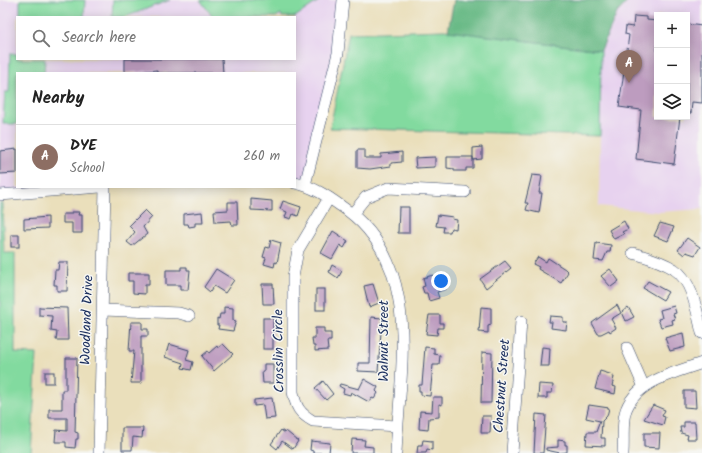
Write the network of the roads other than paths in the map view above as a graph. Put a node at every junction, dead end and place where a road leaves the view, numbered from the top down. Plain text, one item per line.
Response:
1 (343, 0) edge
2 (300, 184) edge
3 (88, 188) edge
4 (106, 188) edge
5 (465, 192) dead end
6 (0, 195) edge
7 (329, 198) junction
8 (353, 213) junction
9 (633, 253) dead end
10 (103, 310) junction
11 (189, 316) dead end
12 (521, 321) dead end
13 (702, 334) edge
14 (627, 348) dead end
15 (702, 363) edge
16 (644, 387) junction
17 (397, 426) junction
18 (99, 453) edge
19 (396, 453) edge
20 (512, 453) edge
21 (623, 453) edge

1 - 2 street
2 - 7 street, Walnut Street
3 - 6 street
4 - 10 street, Woodland Drive
5 - 8 street
7 - 8 street, Walnut Street
7 - 17 street, Crosslin Circle
8 - 17 street, Walnut Street
9 - 13 street
10 - 11 street
10 - 18 street, Woodland Drive
12 - 20 street, Chestnut Street
14 - 16 street
15 - 16 street
16 - 21 street
17 - 19 street, Walnut Street

